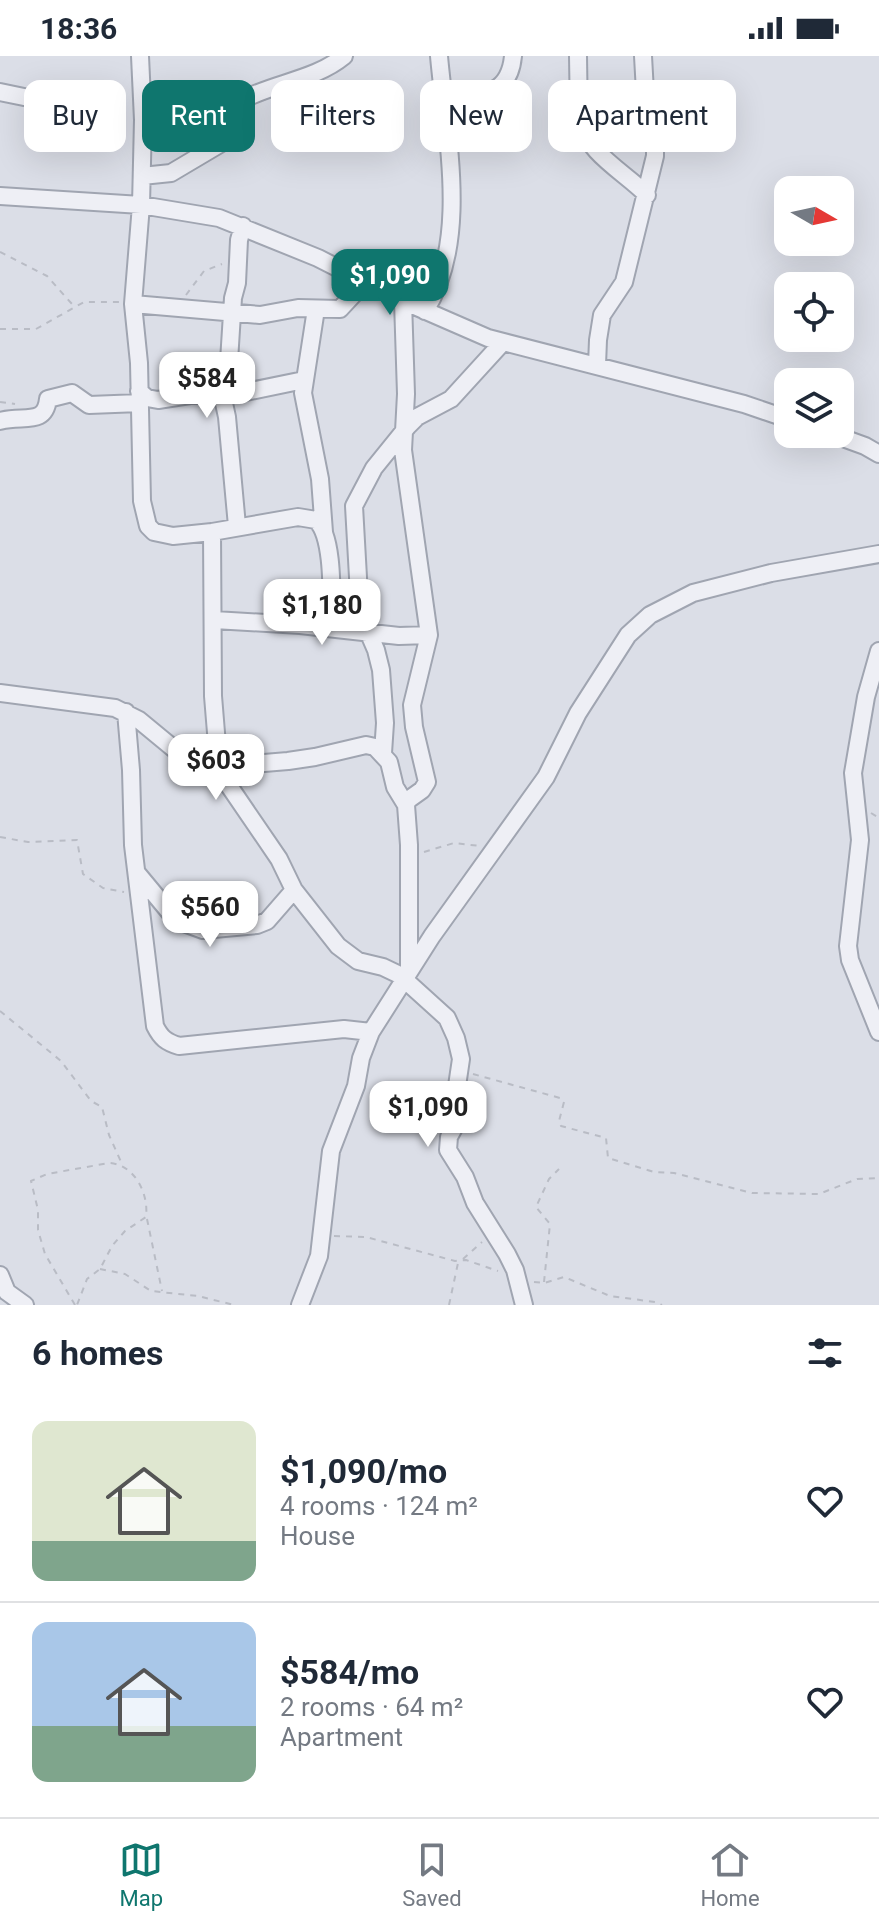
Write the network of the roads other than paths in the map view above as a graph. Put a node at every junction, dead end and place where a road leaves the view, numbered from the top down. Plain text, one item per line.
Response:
1 (140, 56) edge
2 (344, 56) edge
3 (439, 56) edge
4 (513, 56) edge
5 (578, 56) edge
6 (643, 56) edge
7 (441, 80) edge
8 (506, 80) edge
9 (0, 92) edge
10 (142, 95) edge
11 (255, 95) edge
12 (24, 97) dead end
13 (142, 152) edge
14 (206, 152) edge
15 (448, 152) edge
16 (142, 176) junction
17 (647, 195) junction
18 (0, 196) edge
19 (141, 205) junction
20 (243, 226) junction
21 (366, 281) junction
22 (403, 301) junction
23 (133, 304) junction
24 (316, 309) junction
25 (425, 311) junction
26 (232, 313) junction
27 (503, 342) junction
28 (597, 365) junction
29 (304, 380) junction
30 (222, 394) junction
31 (140, 397) junction
32 (774, 414) edge
33 (0, 421) edge
34 (405, 430) junction
35 (854, 442) edge
36 (879, 454) edge
37 (237, 526) junction
38 (212, 532) junction
39 (324, 532) junction
40 (879, 554) edge
41 (214, 620) junction
42 (332, 628) junction
43 (368, 632) junction
44 (429, 635) junction
45 (879, 651) edge
46 (0, 693) edge
47 (126, 712) junction
48 (383, 753) junction
49 (221, 769) junction
50 (406, 805) junction
51 (136, 871) junction
52 (294, 890) junction
53 (407, 977) junction
54 (371, 1032) junction
55 (879, 1032) edge
56 (0, 1275) edge
57 (25, 1305) edge
58 (300, 1305) edge
59 (524, 1305) edge

1 - 10 street
2 - 11 street
3 - 7 street
4 - 8 street
5 - 17 street
6 - 17 street
9 - 12 street
13 - 16 street
14 - 16 street
15 - 25 street
16 - 19 street
17 - 28 street
18 - 19 street
19 - 20 street
19 - 23 street
20 - 21 street
20 - 26 street
21 - 22 street
21 - 24 street
22 - 25 street
22 - 34 street
23 - 26 street
23 - 31 street
24 - 26 street
24 - 29 street
25 - 27 street
26 - 30 street
27 - 28 street
27 - 34 street
28 - 32 street
29 - 30 street
29 - 39 street
30 - 31 street
30 - 37 street
31 - 33 street
31 - 38 street
34 - 43 street
34 - 44 street
35 - 36 street
37 - 38 street
37 - 39 street
38 - 41 street
39 - 42 street
40 - 53 street
41 - 42 street
41 - 49 street
42 - 43 street
43 - 44 street
43 - 48 street
44 - 50 street
45 - 55 street
46 - 47 street
47 - 49 street
47 - 51 street
48 - 49 street
48 - 50 street
49 - 52 street
50 - 53 street
51 - 52 street
51 - 54 street
52 - 53 street
53 - 54 street
53 - 59 street
54 - 58 street
56 - 57 street

